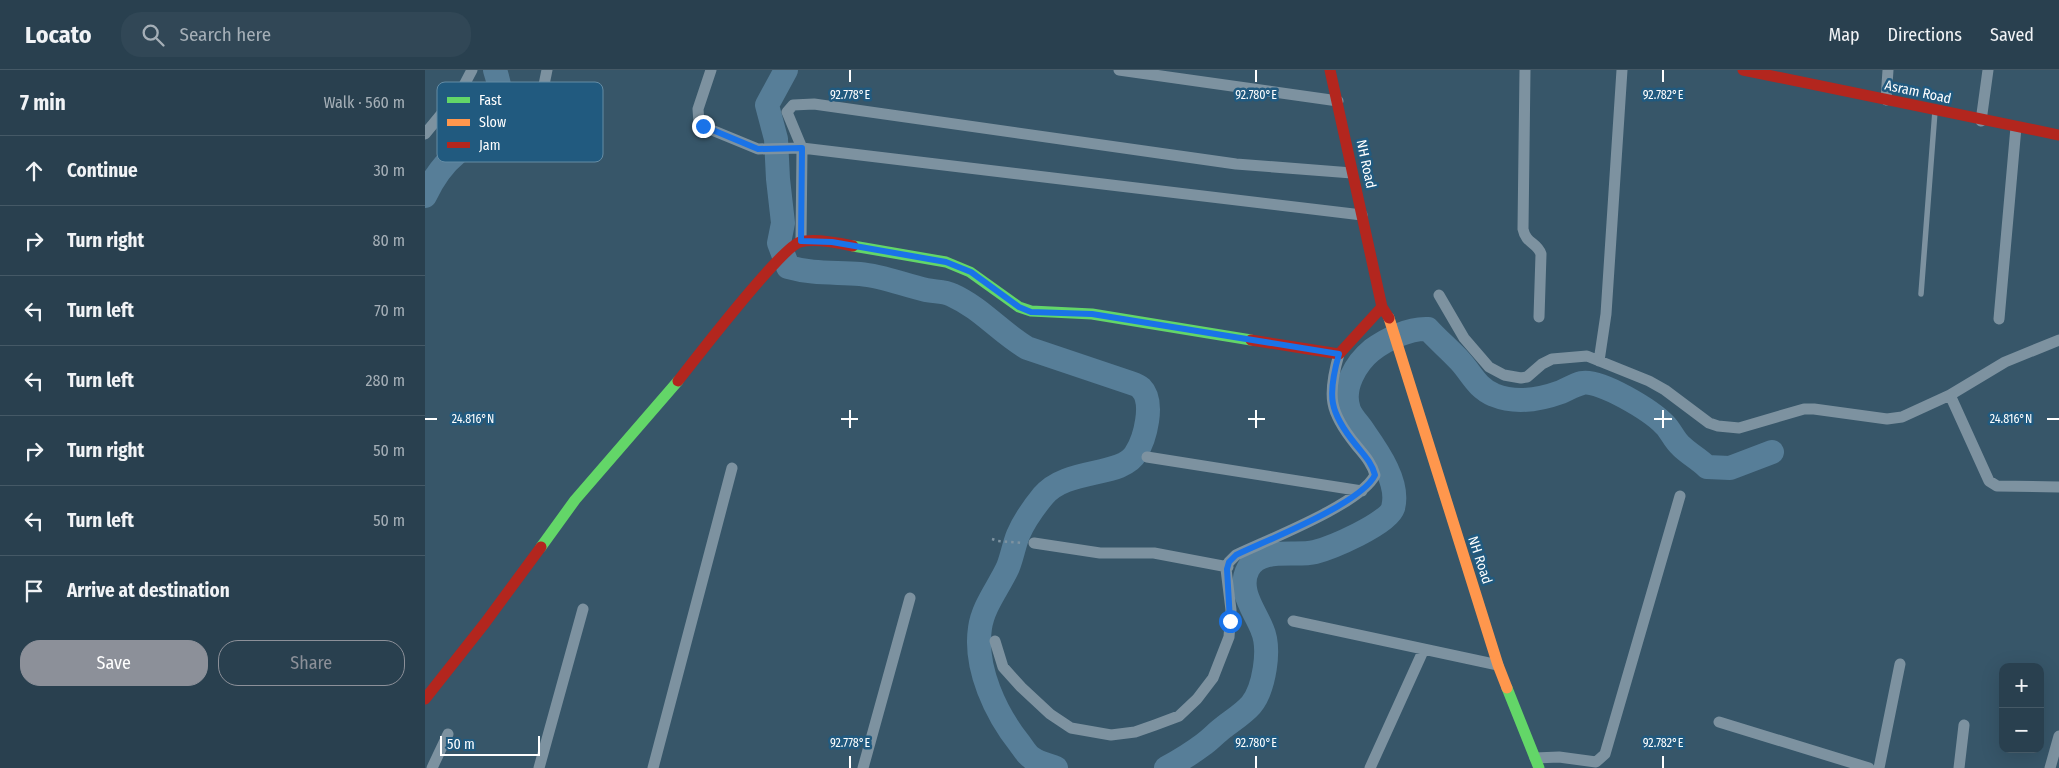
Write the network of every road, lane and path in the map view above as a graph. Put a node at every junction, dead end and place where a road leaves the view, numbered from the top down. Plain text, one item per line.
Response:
1 (472, 70) edge
2 (711, 70) edge
3 (1119, 70) edge
4 (1330, 70) edge
5 (1525, 70) edge
6 (1622, 70) edge
7 (1743, 70) edge
8 (1888, 70) edge
9 (1988, 70) edge
10 (466, 82) edge
11 (1886, 100) junction
12 (1338, 101) junction
13 (1935, 111) junction
14 (437, 119) edge
15 (1981, 120) junction
16 (2017, 127) junction
17 (425, 134) edge
18 (2059, 135) edge
19 (802, 148) junction
20 (1352, 173) junction
21 (1362, 215) junction
22 (797, 243) junction
23 (1921, 294) dead end
24 (1439, 295) dead end
25 (1382, 307) junction
26 (1539, 317) dead end
27 (1999, 319) dead end
28 (2059, 340) edge
29 (1339, 354) junction
30 (1599, 361) junction
31 (1950, 395) junction
32 (1147, 457) dead end
33 (732, 468) dead end
34 (2059, 487) edge
35 (1362, 491) junction
36 (1679, 496) dead end
37 (992, 538) dead end
38 (1034, 543) joint
39 (1227, 567) junction
40 (910, 598) dead end
41 (583, 609) dead end
42 (1293, 621) dead end
43 (995, 641) dead end
44 (1424, 649) junction
45 (1900, 664) dead end
46 (1498, 665) junction
47 (425, 699) edge
48 (1719, 722) dead end
49 (1964, 724) dead end
50 (448, 734) dead end
51 (2059, 736) edge
52 (1537, 763) edge
53 (432, 768) edge
54 (539, 768) edge
55 (653, 768) edge
56 (863, 768) edge
57 (1370, 768) edge
58 (1869, 768) edge
59 (1879, 768) edge
60 (1959, 768) edge
61 (2050, 768) edge

1 - 10 street
2 - 19 street
3 - 12 street
4 - 12 street, NH Road
5 - 26 street
6 - 30 street
7 - 11 street, Asram Road
8 - 11 street
9 - 15 street
11 - 13 street, Asram Road
12 - 20 street, NH Road
13 - 15 street, Asram Road
13 - 23 lane
14 - 17 street
15 - 16 street, Asram Road
16 - 18 street, Asram Road
16 - 27 street
19 - 20 street
19 - 21 street
19 - 22 street
20 - 21 street, NH Road
21 - 25 street, NH Road
22 - 29 street
22 - 47 street
24 - 30 street
25 - 29 street
25 - 46 street, NH Road
28 - 31 street
29 - 35 street
30 - 31 street
31 - 34 street
32 - 35 street
33 - 55 street
35 - 39 street
36 - 52 street
37 - 38 path
38 - 39 street
39 - 43 street
40 - 56 street
41 - 54 street
42 - 44 street
44 - 46 street
44 - 57 street
45 - 59 street
46 - 52 street, NH Road
48 - 58 street
49 - 60 street
50 - 53 street
51 - 61 street

